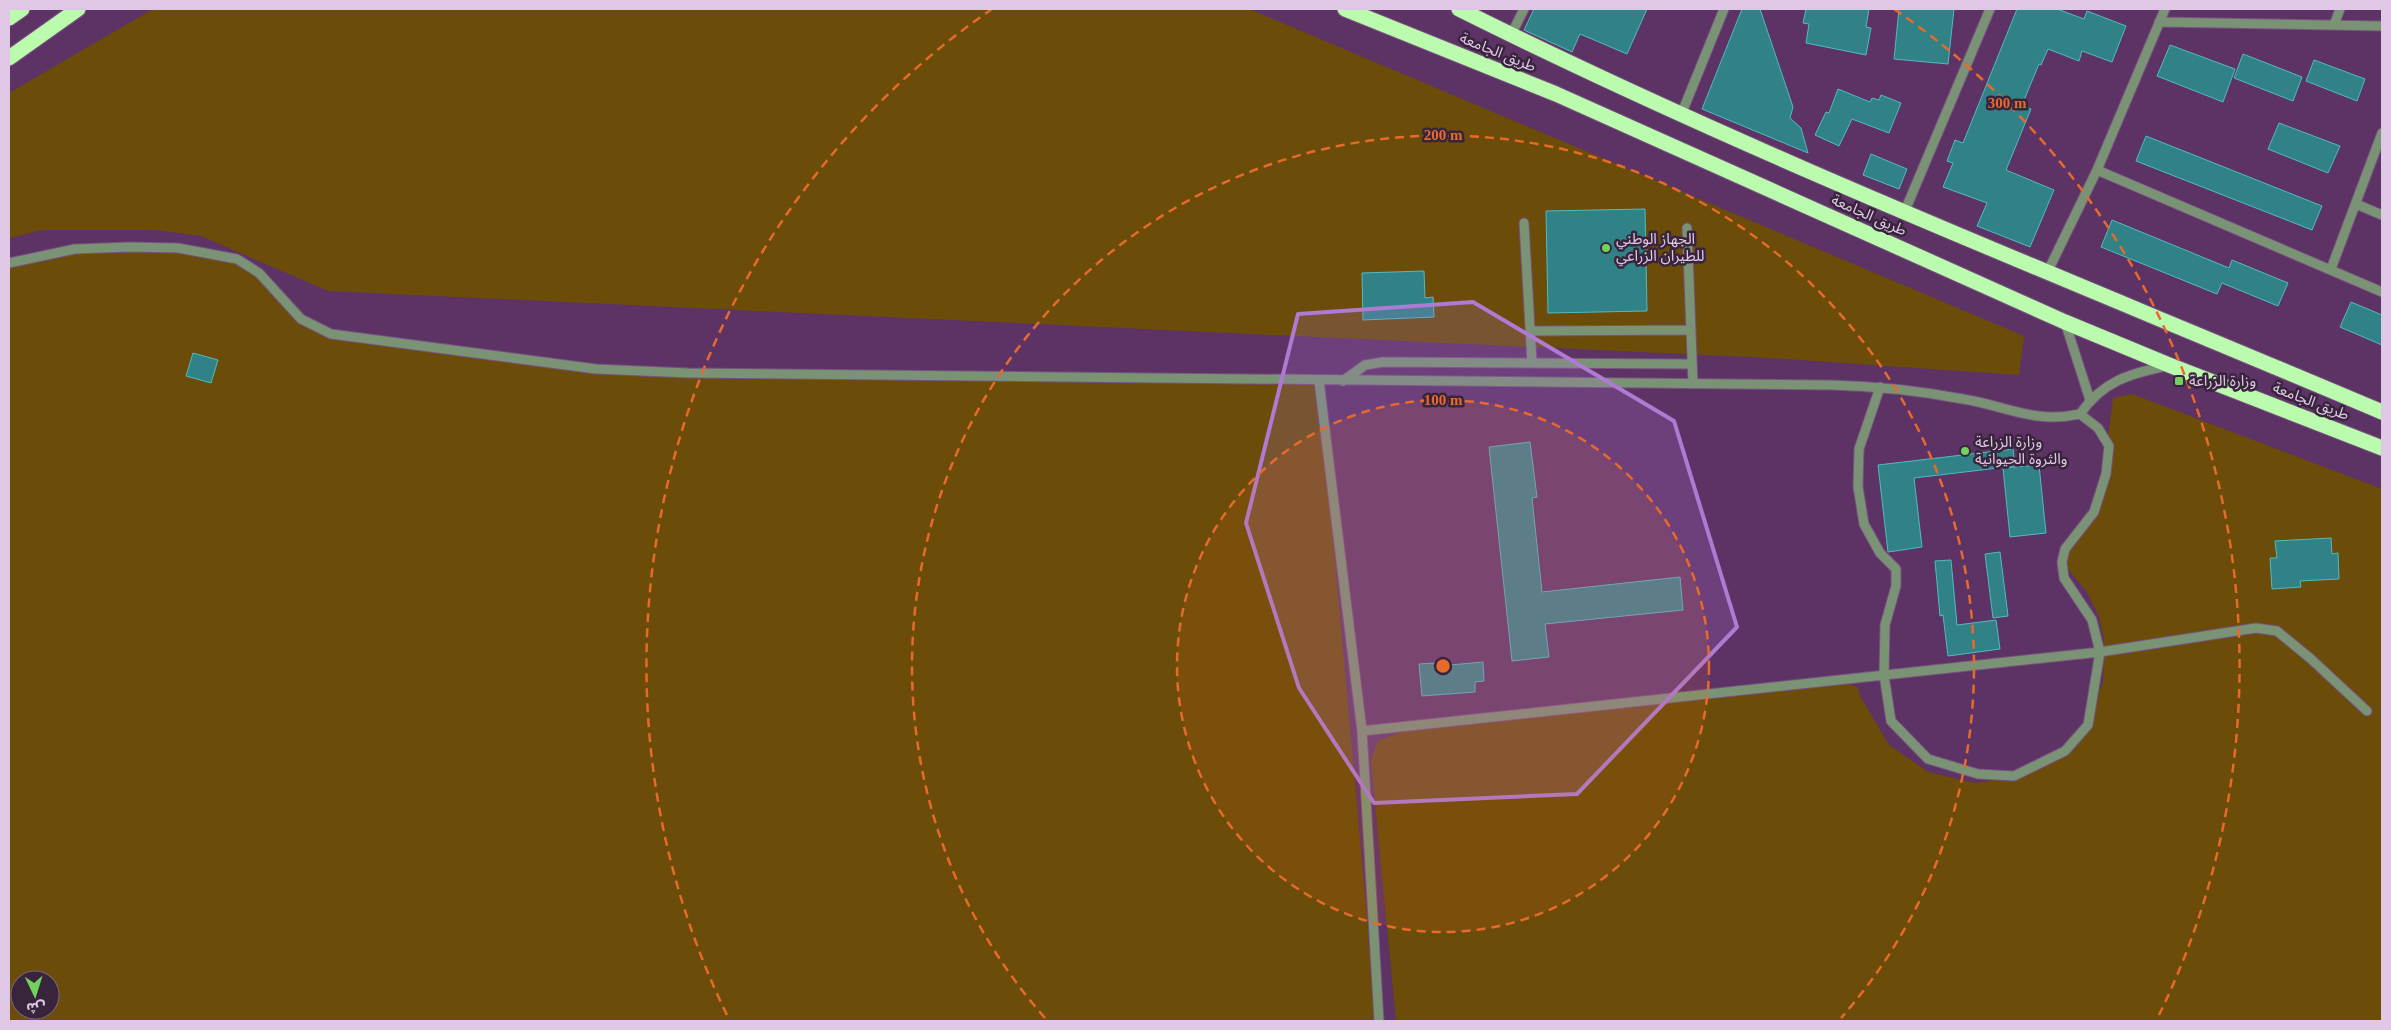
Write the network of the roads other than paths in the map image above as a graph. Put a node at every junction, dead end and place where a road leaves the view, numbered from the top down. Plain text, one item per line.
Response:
1 (22, 9) edge
2 (78, 9) edge
3 (91, 9) edge
4 (1345, 9) edge
5 (1459, 9) edge
6 (1524, 9) edge
7 (1724, 9) edge
8 (1990, 9) edge
9 (2165, 9) edge
10 (2340, 9) edge
11 (9, 18) edge
12 (2159, 22) junction
13 (2334, 25) junction
14 (55, 26) junction
15 (2382, 26) edge
16 (1511, 35) junction
17 (9, 58) edge
18 (1681, 115) junction
19 (2382, 133) edge
20 (2097, 170) junction
21 (2356, 204) junction
22 (1904, 213) junction
23 (2382, 215) edge
24 (1524, 223) dead end
25 (1687, 228) dead end
26 (9, 263) edge
27 (2331, 269) junction
28 (2047, 274) junction
29 (2382, 292) edge
30 (2065, 322) junction
31 (1691, 330) junction
32 (1531, 331) junction
33 (1532, 363) junction
34 (1692, 364) junction
35 (2169, 365) junction
36 (1319, 381) junction
37 (1343, 382) junction
38 (1693, 384) junction
39 (1880, 387) junction
40 (2090, 400) junction
41 (2382, 412) edge
42 (2080, 414) junction
43 (2382, 448) edge
44 (2100, 652) junction
45 (1884, 675) junction
46 (2367, 711) dead end
47 (1362, 731) junction
48 (1379, 1021) edge

1 - 11 highway
2 - 14 highway
3 - 14 highway
4 - 30 highway, طريق الجامعة
5 - 16 highway, طريق الجامعة
6 - 16 street
7 - 18 street
8 - 22 street
9 - 12 street
10 - 13 street
12 - 13 street
12 - 20 street
13 - 15 street
14 - 17 highway
16 - 18 highway, طريق الجامعة
18 - 22 highway, طريق الجامعة
19 - 21 street
20 - 27 street
20 - 28 street
21 - 23 street
21 - 27 street
22 - 28 highway, طريق الجامعة
24 - 32 street
25 - 31 street
26 - 36 street
27 - 29 street
28 - 41 highway, طريق الجامعة
30 - 35 highway, طريق الجامعة
30 - 40 street
31 - 32 street
31 - 34 street
32 - 33 street
33 - 34 street
33 - 37 street
34 - 38 street
35 - 40 street
35 - 43 highway, طريق الجامعة
36 - 37 street
36 - 47 street
37 - 38 street
38 - 39 street
39 - 42 street
39 - 45 street
40 - 42 street
42 - 44 street
44 - 45 street
44 - 45 street
44 - 46 street
45 - 47 street
47 - 48 street

